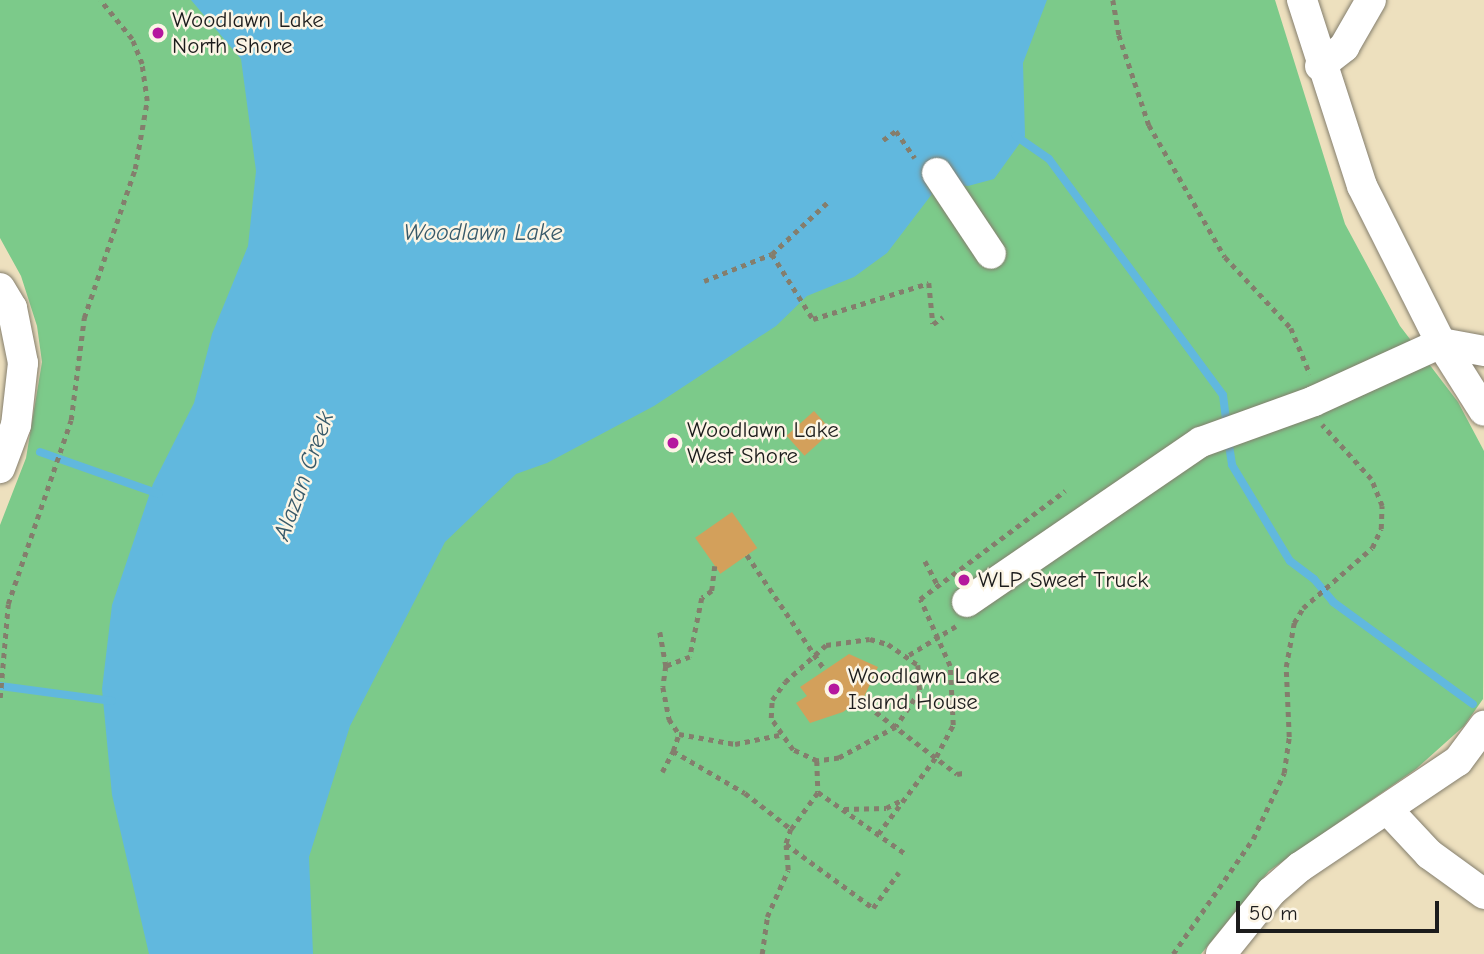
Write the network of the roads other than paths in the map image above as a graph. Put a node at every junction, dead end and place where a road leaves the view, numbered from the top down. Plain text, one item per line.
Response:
1 (1301, 0) edge
2 (1370, 0) edge
3 (1320, 66) junction
4 (937, 173) dead end
5 (991, 254) dead end
6 (0, 288) edge
7 (1441, 343) junction
8 (1484, 351) edge
9 (1484, 411) edge
10 (0, 468) edge
11 (964, 613) road end
12 (1484, 726) edge
13 (1387, 809) junction
14 (1484, 894) edge
15 (1222, 954) edge

1 - 3 street
2 - 3 street
3 - 7 street
4 - 5 street
6 - 10 street
7 - 8 street
7 - 9 street
7 - 11 street
12 - 13 street
13 - 14 street
13 - 15 street

